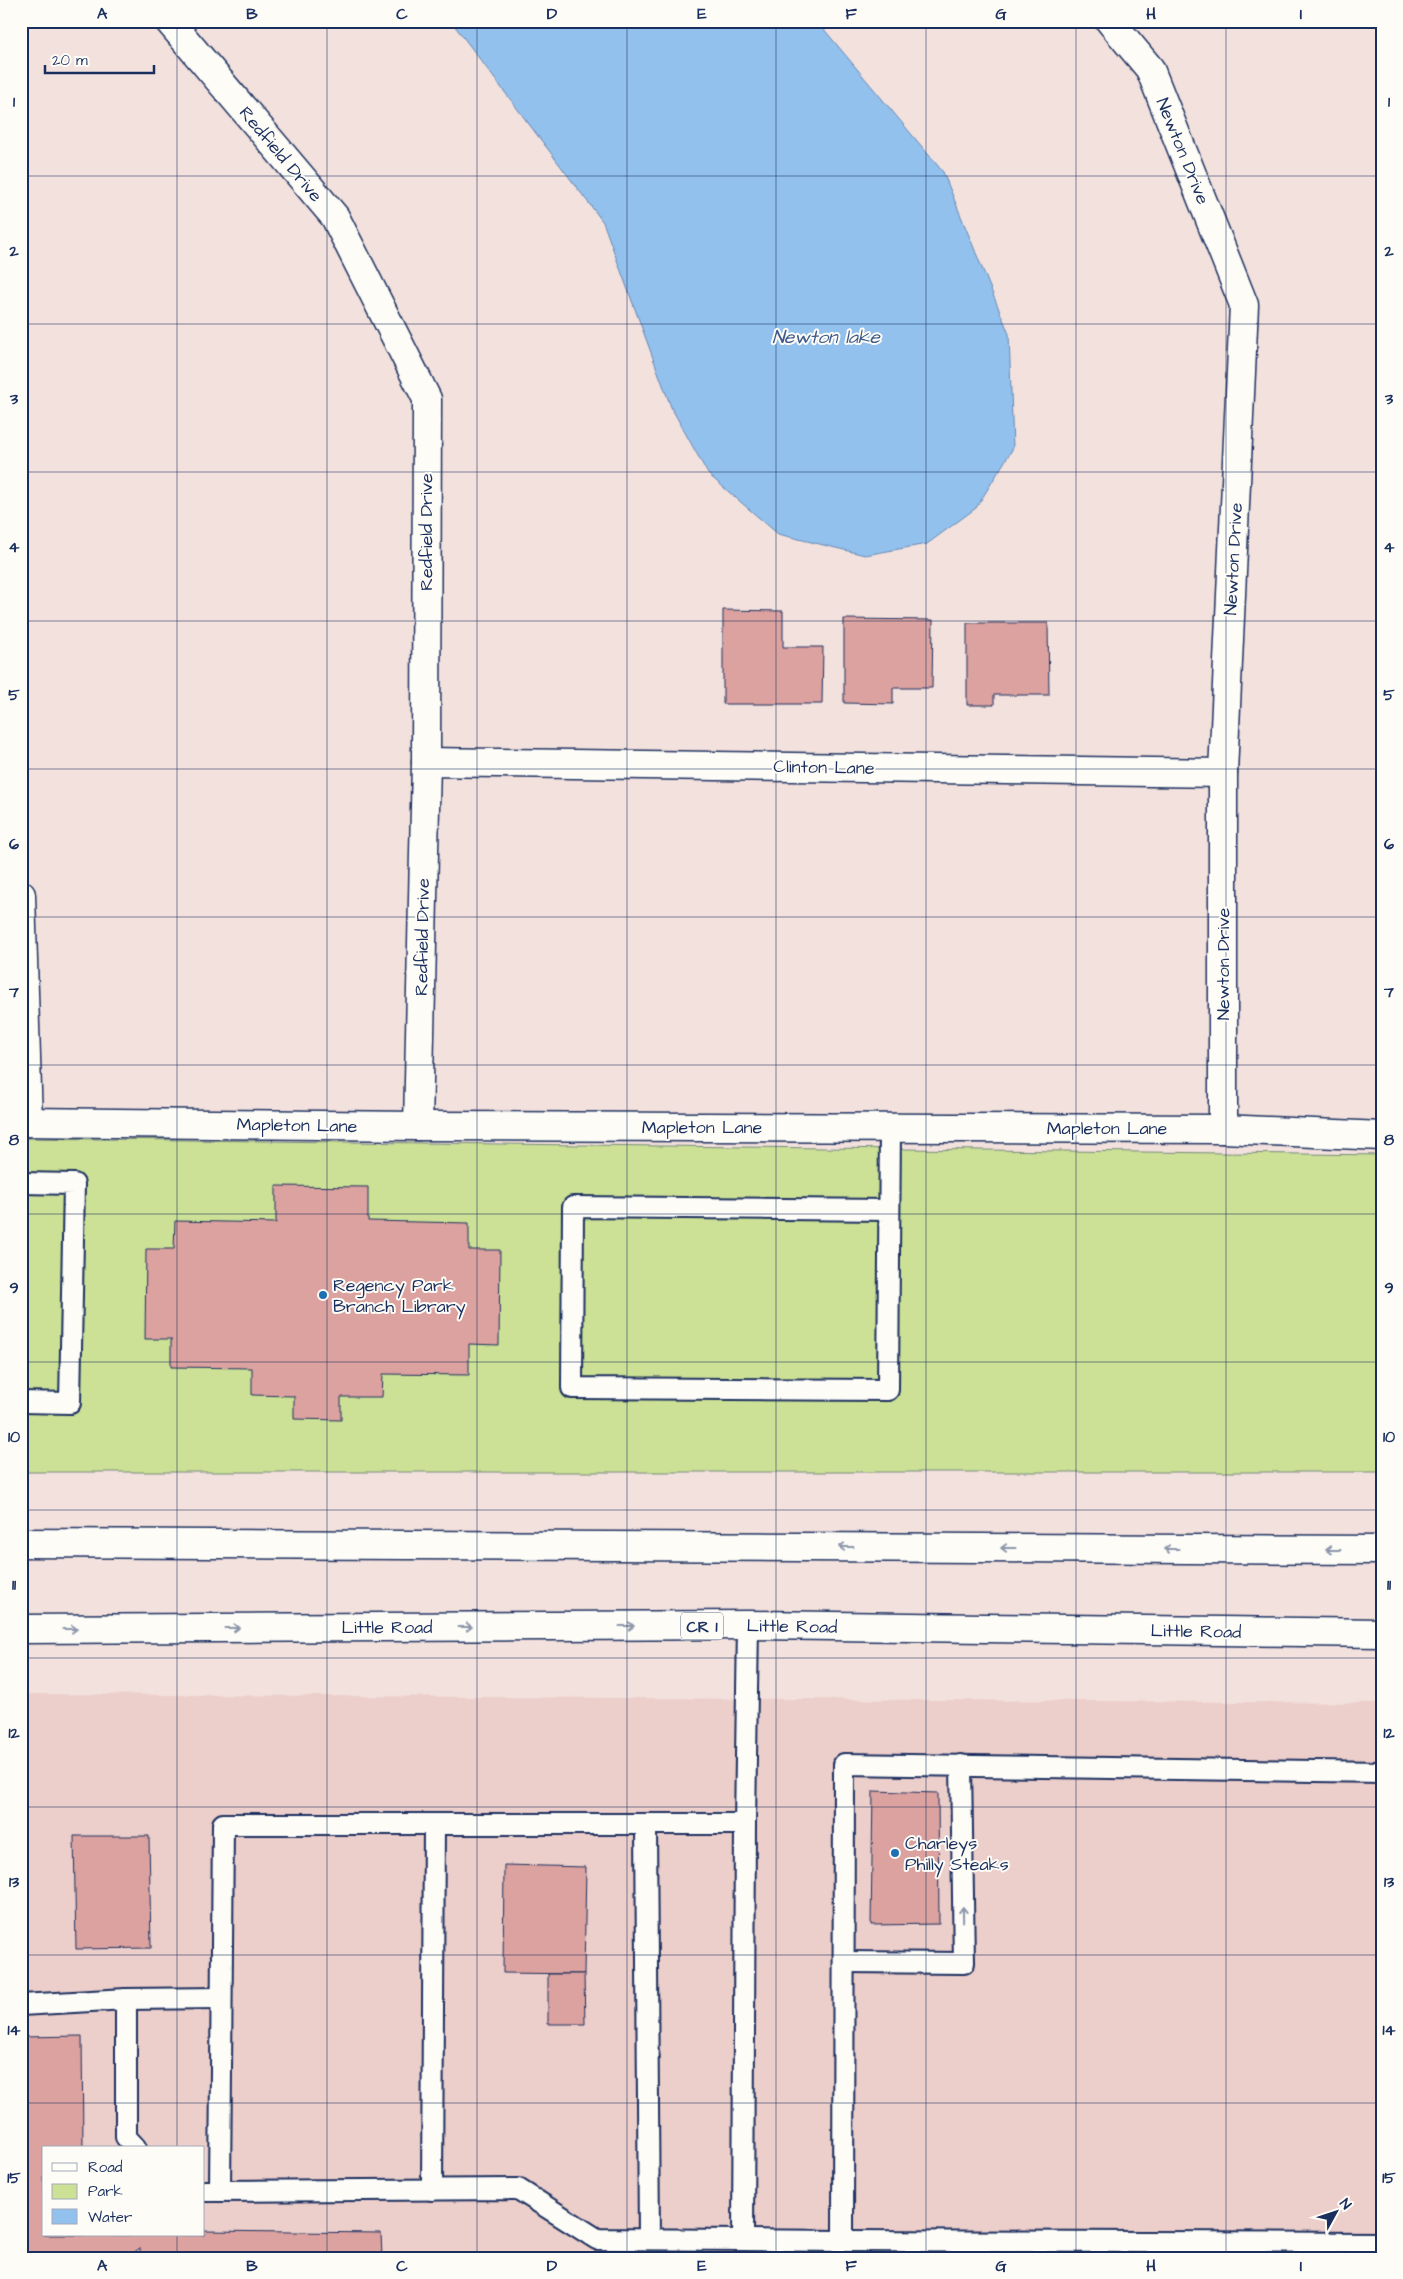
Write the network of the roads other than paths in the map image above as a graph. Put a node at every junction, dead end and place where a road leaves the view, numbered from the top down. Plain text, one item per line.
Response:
1 (168, 21) edge
2 (1110, 21) edge
3 (426, 762) junction
4 (1223, 773) junction
5 (21, 895) edge
6 (25, 1122) edge
7 (418, 1126) junction
8 (890, 1128) junction
9 (1223, 1129) junction
10 (1382, 1136) edge
11 (21, 1183) edge
12 (889, 1210) junction
13 (21, 1402) edge
14 (21, 1543) edge
15 (1382, 1550) edge
16 (748, 1625) junction
17 (21, 1630) edge
18 (1382, 1633) edge
19 (961, 1766) junction
20 (1382, 1772) edge
21 (434, 1824) junction
22 (744, 1824) junction
23 (646, 1825) junction
24 (844, 1962) junction
25 (221, 1998) junction
26 (126, 2000) junction
27 (21, 2006) edge
28 (134, 2146) edge
29 (432, 2190) junction
30 (212, 2191) edge
31 (649, 2239) junction
32 (743, 2240) junction
33 (844, 2241) junction
34 (1382, 2243) edge

1 - 3 street, Redfield Drive
2 - 4 street, Newton Drive
3 - 4 street, Clinton Lane
3 - 7 street, Redfield Drive
4 - 9 street, Newton Drive
5 - 6 street
6 - 7 street, Mapleton Lane
7 - 8 street, Mapleton Lane
8 - 9 street, Mapleton Lane
8 - 12 lane
9 - 10 street, Mapleton Lane
11 - 13 lane
12 - 12 lane
15 -> 14 street
17 -> 16 street, Little Road / CR 1
16 - 18 street, Little Road / CR 1
16 - 22 lane
19 - 20 lane
19 - 24 lane
24 -> 19 lane
21 - 23 lane
21 - 25 lane
21 - 29 lane
22 - 23 lane
22 - 32 lane
23 - 31 lane
24 - 33 lane
25 - 26 lane
25 - 30 lane
26 - 27 lane
26 - 28 lane
29 - 30 lane
29 - 31 lane
31 - 32 lane
32 - 33 lane
33 - 34 lane

